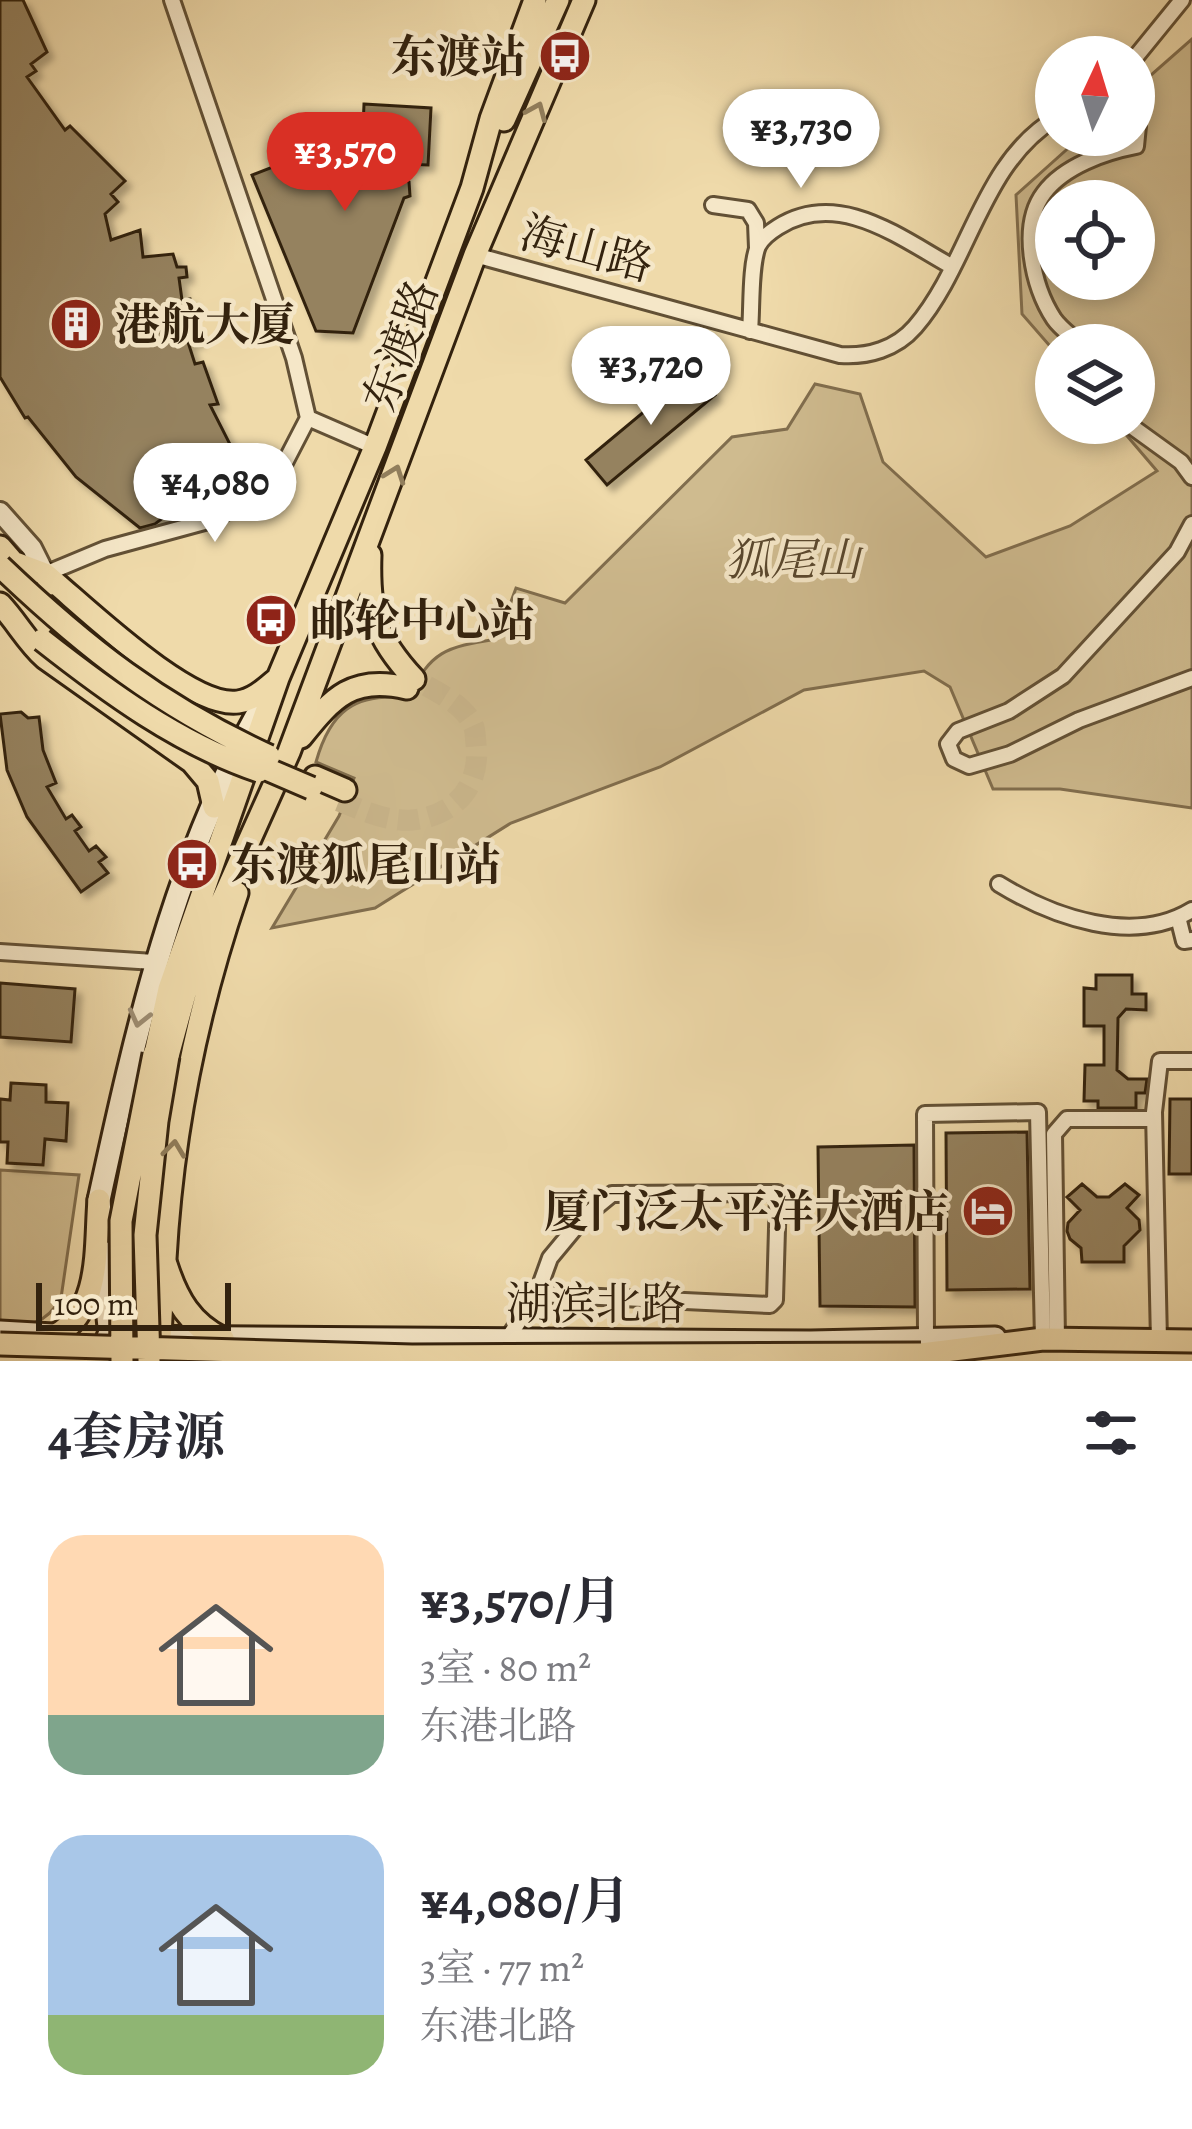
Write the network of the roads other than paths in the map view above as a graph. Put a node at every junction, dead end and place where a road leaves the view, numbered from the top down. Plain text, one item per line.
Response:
1 (172, 0) edge
2 (535, 0) edge
3 (558, 0) edge
4 (584, 0) edge
5 (1181, 0) edge
6 (1152, 36) edge
7 (1035, 135) edge
8 (1106, 156) edge
9 (472, 188) junction
10 (713, 205) dead end
11 (757, 248) junction
12 (475, 254) junction
13 (951, 266) junction
14 (1057, 324) edge
15 (751, 331) junction
16 (308, 418) junction
17 (1155, 443) edge
18 (374, 447) junction
19 (1192, 477) edge
20 (0, 512) edge
21 (1192, 524) edge
22 (371, 539) junction
23 (0, 548) edge
24 (0, 566) edge
25 (45, 574) junction
26 (0, 579) edge
27 (0, 604) edge
28 (9, 619) edge
29 (278, 677) junction
30 (1192, 678) edge
31 (189, 687) junction
32 (177, 727) junction
33 (247, 732) junction
34 (279, 754) junction
35 (201, 770) junction
36 (313, 783) junction
37 (342, 796) tunnel mouth
38 (214, 807) junction
39 (262, 819) junction
40 (998, 884) dead end
41 (1185, 914) edge
42 (190, 923) junction
43 (1192, 940) edge
44 (0, 952) edge
45 (154, 962) junction
46 (161, 1055) junction
47 (1192, 1061) edge
48 (1154, 1119) junction
49 (99, 1200) junction
50 (165, 1266) junction
51 (538, 1294) junction
52 (0, 1332) edge
53 (56, 1335) junction
54 (111, 1337) junction
55 (159, 1338) junction
56 (1050, 1339) junction
57 (222, 1340) junction
58 (1160, 1340) junction
59 (412, 1341) junction
60 (506, 1341) junction
61 (1192, 1341) edge
62 (0, 1344) edge
63 (924, 1346) junction
64 (809, 1352) edge
65 (0, 1358) edge
66 (112, 1361) edge
67 (122, 1361) edge
68 (135, 1361) edge
69 (149, 1361) edge
70 (160, 1361) edge
71 (176, 1361) edge
72 (437, 1361) edge

1 - 16 street
2 - 9 main road, 东渡路
3 - 9 main road
12 -> 4 main road, 东渡路
5 - 6 street
7 - 13 street, 海山路
8 - 14 street
9 - 18 main road, 东渡路
10 - 11 street
11 - 13 street
11 - 15 street
12 - 15 street, 海山路
22 -> 12 main road, 东渡路
13 - 15 street, 海山路
16 - 18 street
16 - 25 street
17 - 19 street
18 - 29 main road, 东渡路
20 - 25 street
21 - 30 street
22 - 34 main road, 东渡路
22 - 34 main road
23 - 25 main road
24 - 34 main road, bridge
25 - 31 main road
25 - 34 main road, bridge
26 - 36 main road, bridge
27 - 28 main road
28 - 32 main road
28 - 35 main road
28 - 36 main road, bridge
29 - 31 main road
29 - 33 main road
29 - 42 main road, 东渡路
31 - 32 main road
32 - 35 main road
33 - 38 main road
33 - 42 main road
34 - 36 main road
34 - 39 main road, 东渡路
35 - 38 main road
36 - 37 main road
38 - 45 main road
39 - 46 main road, 东渡路
50 -> 39 main road
40 - 41 street
41 - 43 street
42 - 46 main road, 东渡路
44 - 45 street
45 -> 49 main road
46 - 67 main road, bridge
46 - 68 main road, bridge
46 - 69 main road, bridge
47 - 48 street
48 - 56 street
48 - 58 street
49 - 53 main road
49 - 54 main road
50 - 55 main road
50 - 57 highway
51 - 51 street
51 - 60 street
52 - 53 main road, 湖滨北路
53 - 54 main road, 湖滨北路
54 - 55 main road, 湖滨北路
54 - 66 main road
55 - 57 main road, 湖滨北路
55 - 70 main road
56 - 58 main road
56 - 63 main road
56 - 63 street
57 - 59 main road, 湖滨北路
58 - 61 main road
59 - 60 main road, 湖滨北路
59 - 72 main road
60 - 64 main road, 湖滨北路
62 - 63 main road, bridge
63 - 64 main road, 湖滨北路
65 - 71 main road, bridge

